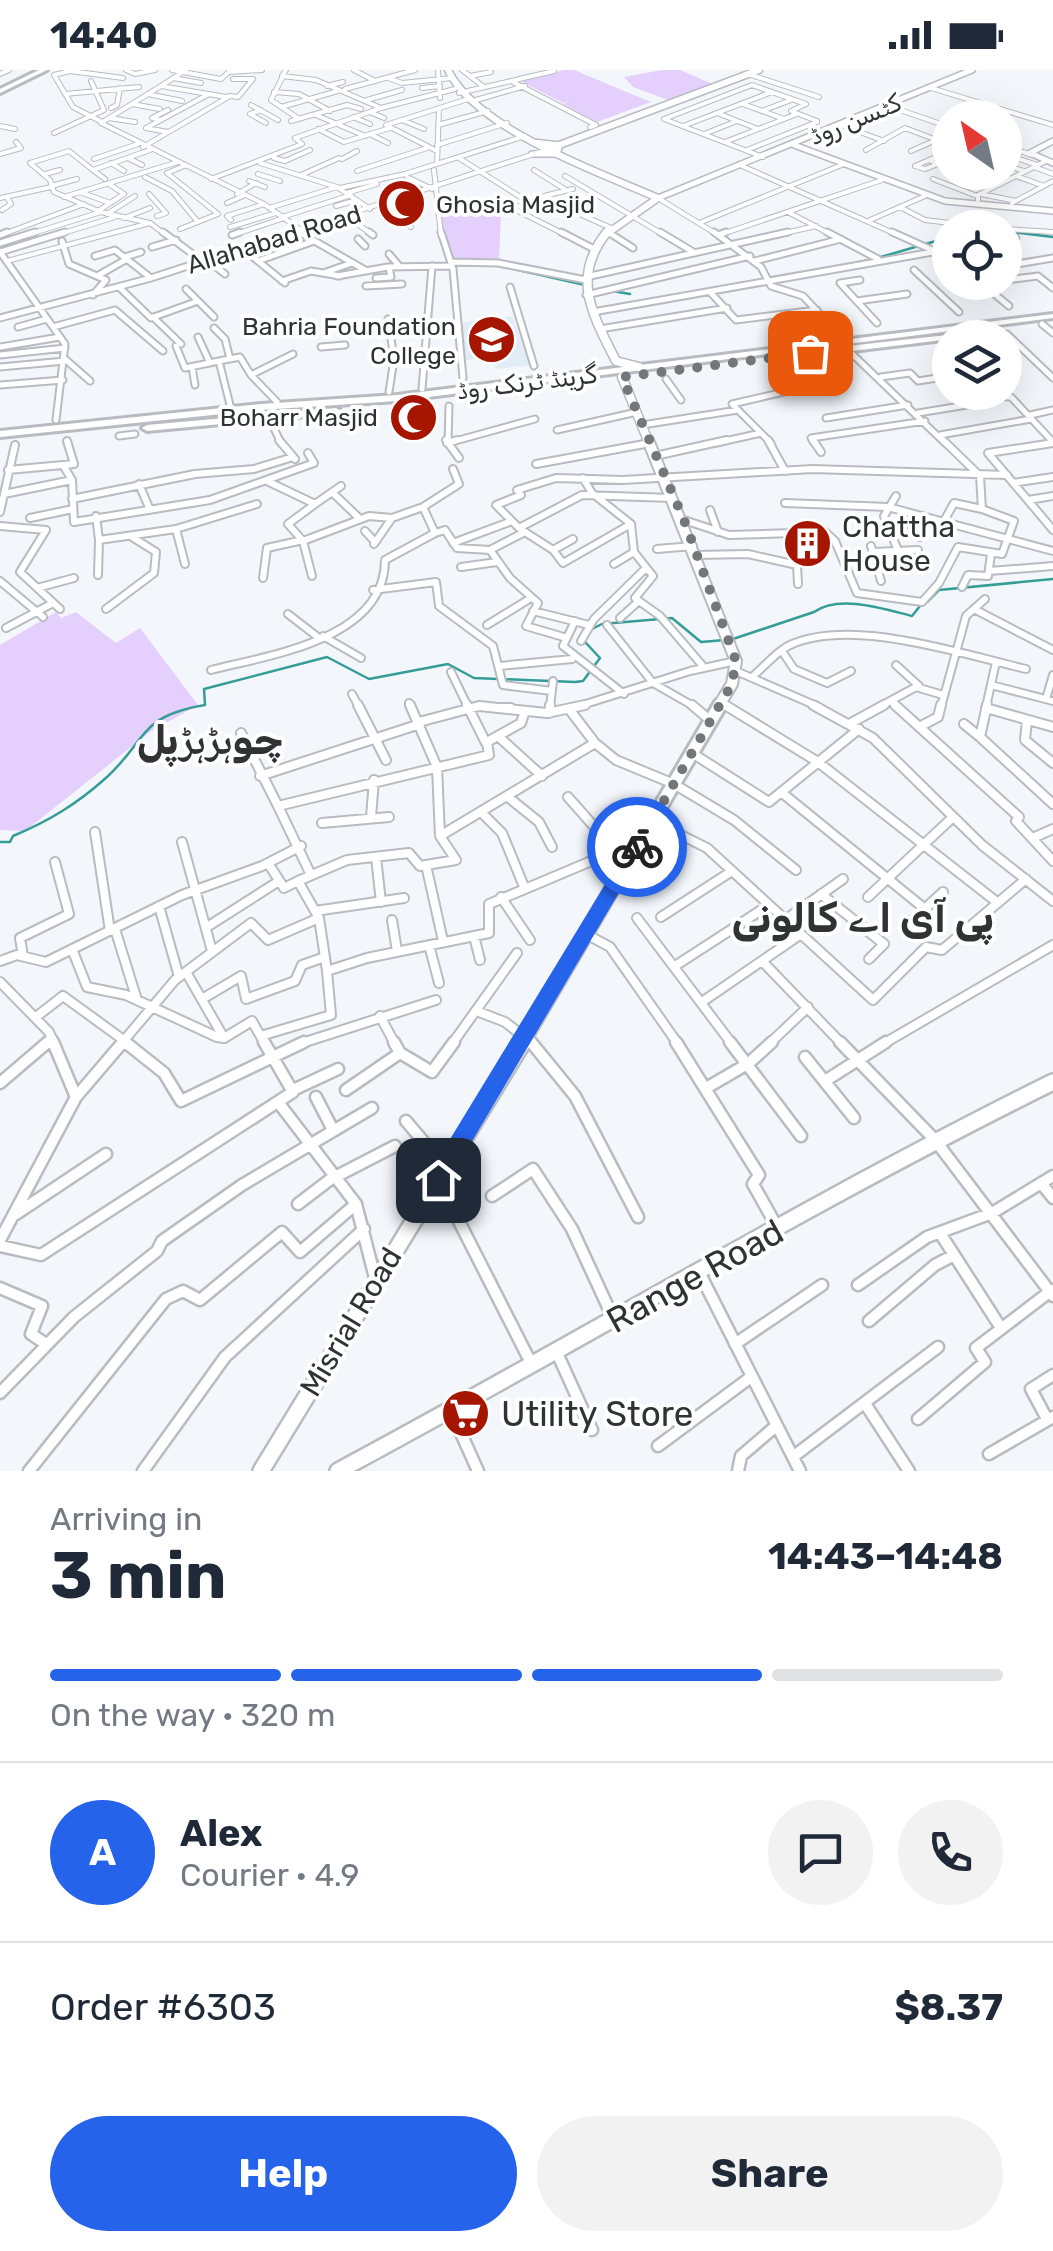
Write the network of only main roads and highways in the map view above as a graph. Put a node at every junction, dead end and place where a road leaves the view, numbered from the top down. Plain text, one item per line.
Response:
1 (34, 70) edge
2 (44, 70) edge
3 (752, 72) edge
4 (450, 74) edge
5 (0, 89) edge
6 (546, 150) junction
7 (1049, 321) edge
8 (1022, 322) edge
9 (1022, 325) edge
10 (932, 332) edge
11 (932, 334) edge
12 (932, 336) edge
13 (932, 338) edge
14 (846, 344) junction
15 (881, 345) junction
16 (752, 354) junction
17 (616, 361) junction
18 (640, 368) junction
19 (604, 372) junction
20 (622, 377) junction
21 (328, 407) junction
22 (123, 425) junction
23 (146, 428) junction
24 (0, 437) edge
25 (1053, 1082) edge
26 (344, 1470) edge
27 (261, 1471) edge

1 - 5 highway
2 - 5 highway
3 - 6 main road
4 - 6 main road
6 - 17 main road
7 - 8 highway, گرینڈ ٹرنک روڈ
7 - 9 highway, گرینڈ ٹرنک روڈ
10 - 14 highway, گرینڈ ٹرنک روڈ
11 - 12 highway
13 - 15 highway, گرینڈ ٹرنک روڈ
14 - 15 highway, گرینڈ ٹرنک روڈ
14 - 16 highway, گرینڈ ٹرنک روڈ
14 - 20 highway, گرینڈ ٹرنک روڈ
15 - 16 highway
16 - 18 highway, گرینڈ ٹرنک روڈ
17 - 18 main road
17 - 19 main road
18 - 19 highway, گرینڈ ٹرنک روڈ
19 - 21 highway, گرینڈ ٹرنک روڈ
20 - 21 highway, گرینڈ ٹرنک روڈ
20 - 27 main road, Misrial Road
21 - 21 highway
21 - 22 highway, گرینڈ ٹرنک روڈ
21 - 23 highway, گرینڈ ٹرنک روڈ
22 - 23 highway
22 - 24 highway, گرینڈ ٹرنک روڈ
23 - 24 highway, گرینڈ ٹرنک روڈ
25 - 26 main road, Range Road

